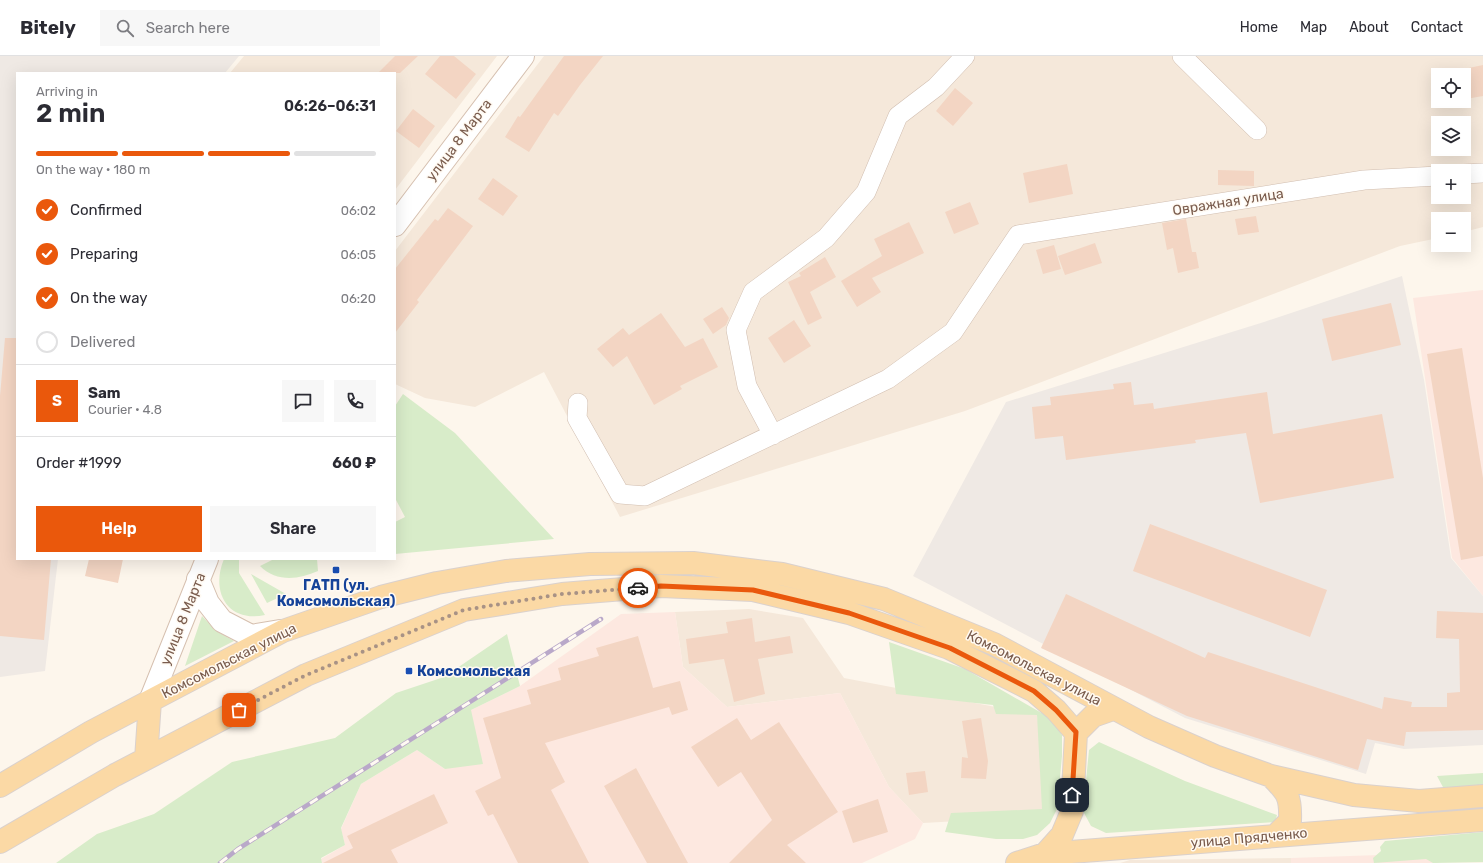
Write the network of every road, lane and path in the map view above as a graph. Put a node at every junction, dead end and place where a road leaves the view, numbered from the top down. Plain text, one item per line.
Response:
1 (523, 56) edge
2 (965, 56) edge
3 (1182, 56) edge
4 (1257, 130) dead end
5 (1483, 173) edge
6 (1471, 174) edge
7 (1431, 176) edge
8 (396, 224) edge
9 (578, 403) dead end
10 (773, 435) junction
11 (207, 560) edge
12 (198, 579) junction
13 (283, 631) junction
14 (150, 701) junction
15 (1114, 709) junction
16 (1076, 732) junction
17 (146, 759) junction
18 (1271, 776) junction
19 (0, 786) edge
20 (1483, 796) edge
21 (1072, 811) junction
22 (1483, 820) edge
23 (1275, 836) junction
24 (0, 842) edge
25 (1101, 850) junction
26 (1045, 854) junction
27 (1017, 863) edge

1 - 8 main road, улица 8 Марта
2 - 10 street
3 - 4 street
5 - 6 street
7 - 10 street, Овражная улица
9 - 10 street
11 - 12 main road, улица 8 Марта
12 - 13 main road
12 - 14 main road, улица 8 Марта
13 - 14 main road, Комсомольская улица
13 - 15 main road, Комсомольская улица
14 - 17 main road
14 - 19 main road, Комсомольская улица
15 - 16 main road
15 - 18 main road, Комсомольская улица
16 - 17 main road, Комсомольская улица
16 - 21 main road
17 - 24 main road, Комсомольская улица
18 - 20 main road
18 - 23 main road
21 - 25 main road
21 - 26 main road
22 - 23 main road, улица Прядченко
23 - 25 main road, улица Прядченко
25 - 26 main road, улица Прядченко
26 - 27 main road, улица Прядченко

